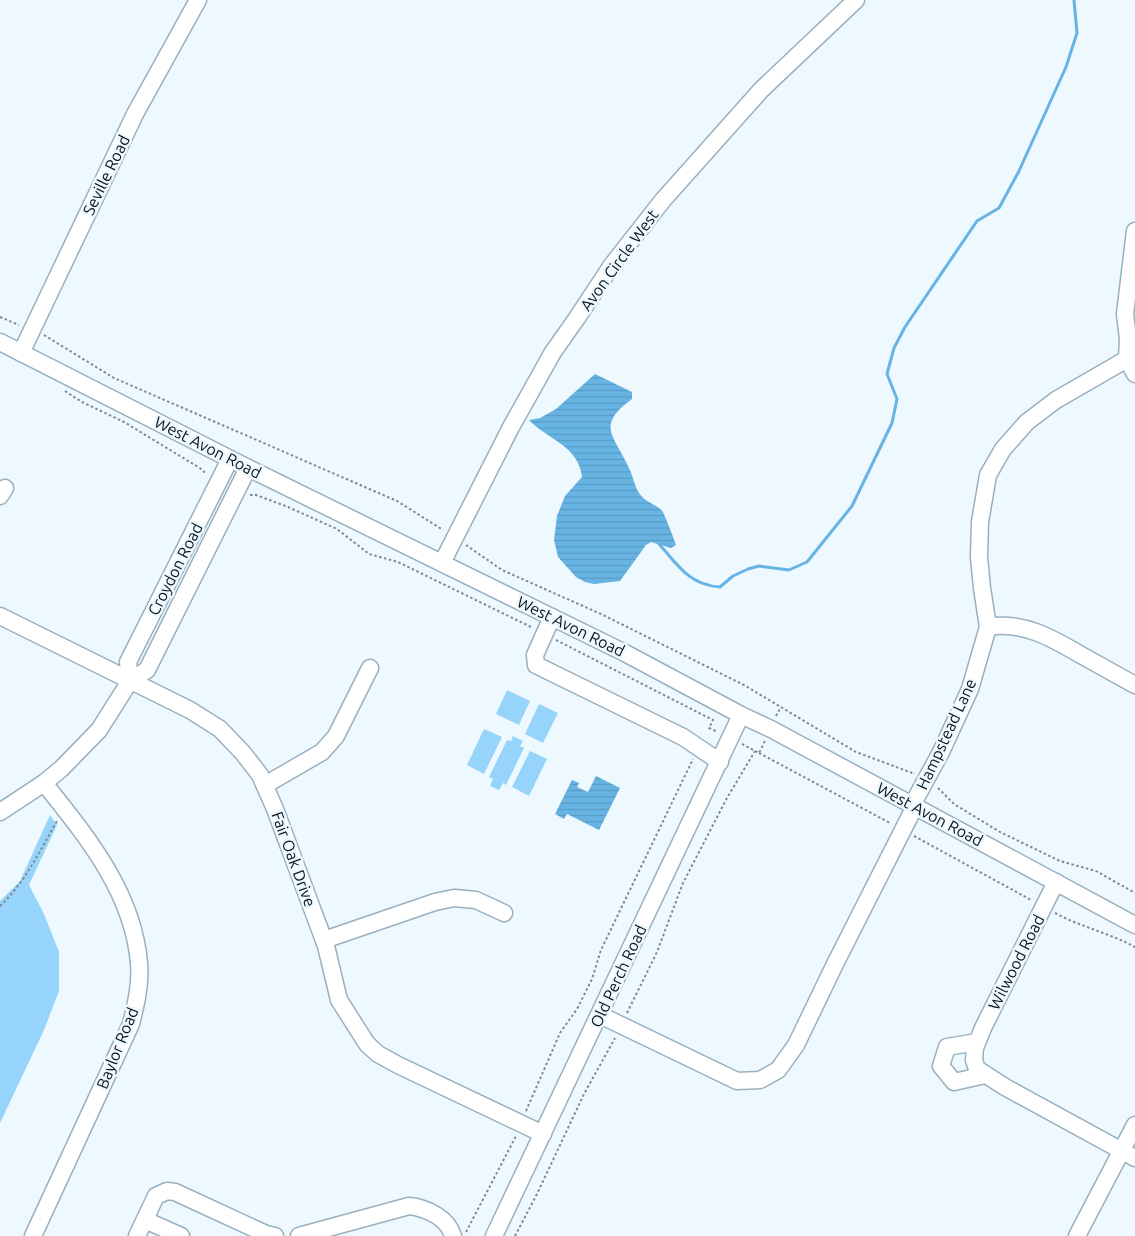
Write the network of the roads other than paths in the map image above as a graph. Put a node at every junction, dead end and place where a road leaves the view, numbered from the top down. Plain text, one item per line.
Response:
1 (198, 0) edge
2 (856, 0) edge
3 (1135, 231) edge
4 (0, 342) edge
5 (21, 353) junction
6 (1127, 358) junction
7 (1135, 374) edge
8 (230, 458) junction
9 (248, 468) junction
10 (442, 563) junction
11 (0, 616) edge
12 (552, 617) junction
13 (988, 627) junction
14 (370, 668) dead end
15 (130, 681) junction
16 (1135, 685) edge
17 (741, 715) junction
18 (720, 762) junction
19 (44, 783) junction
20 (265, 786) junction
21 (913, 805) junction
22 (0, 812) edge
23 (1056, 882) junction
24 (504, 913) dead end
25 (1135, 925) edge
26 (324, 940) junction
27 (600, 1015) junction
28 (977, 1042) junction
29 (985, 1075) junction
30 (1135, 1125) edge
31 (543, 1134) junction
32 (1128, 1155) edge
33 (145, 1220) junction
34 (497, 1235) edge
35 (33, 1236) edge
36 (137, 1236) edge
37 (181, 1236) edge
38 (275, 1236) edge
39 (299, 1236) edge
40 (453, 1236) edge
41 (1077, 1236) edge

1 - 5 street, Seville Road
2 - 10 street, Avon Circle West
3 - 6 street
4 - 5 street, West Avon Road
5 - 8 street, West Avon Road
6 - 7 street
6 - 13 street, Hampstead Lane
8 - 9 street, West Avon Road
8 - 15 street, Croydon Road
9 - 10 street, West Avon Road
9 - 15 street, Croydon Road
10 - 12 street, West Avon Road
11 - 15 street, Fair Oak Drive
12 - 17 street, West Avon Road
12 - 18 street
13 - 16 street
13 - 21 street, Hampstead Lane
14 - 20 street
15 - 19 street, Croydon Road
15 - 20 street, Fair Oak Drive
17 - 18 street, Old Perch Road
17 - 21 street, West Avon Road
18 - 27 street, Old Perch Road
19 - 22 street, Croydon Road
19 - 35 street, Baylor Road
20 - 26 street, Fair Oak Drive
21 - 23 street, West Avon Road
21 - 27 street, Hampstead Lane
23 - 25 street, West Avon Road
23 - 28 street, Wilwood Road
24 - 26 street
26 - 31 street, Fair Oak Drive
27 - 31 street, Old Perch Road
28 - 29 street, Wilwood Road
28 - 29 street
29 - 32 street
30 - 32 street
31 - 34 street, Old Perch Road
32 - 41 street
33 - 36 street
33 - 37 street
33 - 38 street
39 - 40 street

